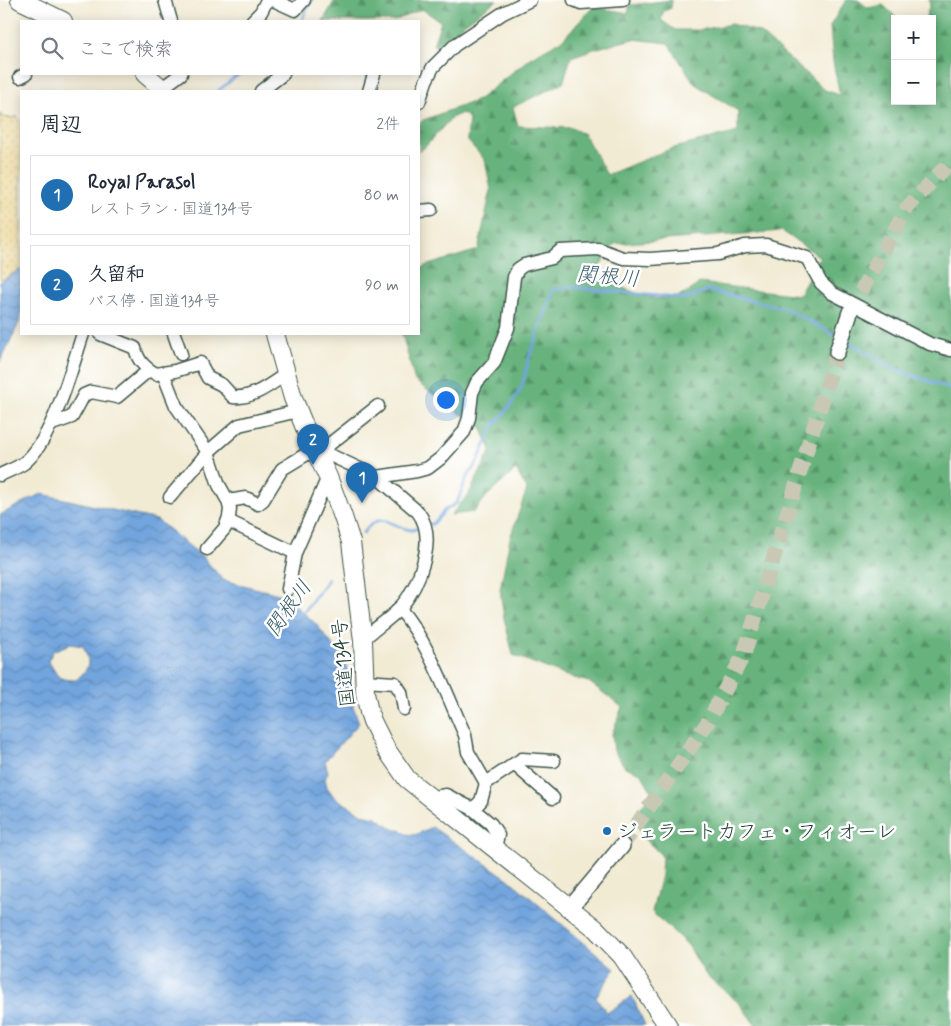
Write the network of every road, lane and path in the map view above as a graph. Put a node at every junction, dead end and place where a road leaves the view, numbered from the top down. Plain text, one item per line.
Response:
1 (20, 0) edge
2 (165, 0) edge
3 (267, 0) edge
4 (273, 0) edge
5 (304, 0) edge
6 (530, 0) edge
7 (574, 0) edge
8 (624, 0) edge
9 (61, 20) edge
10 (171, 20) edge
11 (253, 20) edge
12 (149, 75) edge
13 (282, 75) edge
14 (374, 75) edge
15 (170, 81) edge
16 (263, 90) edge
17 (369, 90) edge
18 (420, 99) edge
19 (850, 312) tunnel mouth
20 (83, 335) edge
21 (102, 335) edge
22 (174, 335) edge
23 (275, 335) edge
24 (951, 350) edge
25 (837, 352) tunnel mouth
26 (181, 354) dead end
27 (149, 370) junction
28 (163, 373) junction
29 (286, 374) junction
30 (378, 406) dead end
31 (298, 411) junction
32 (52, 424) junction
33 (208, 452) junction
34 (317, 453) junction
35 (0, 475) edge
36 (328, 477) junction
37 (377, 477) junction
38 (170, 497) dead end
39 (228, 501) junction
40 (228, 521) junction
41 (207, 549) dead end
42 (295, 553) junction
43 (288, 590) dead end
44 (400, 608) junction
45 (363, 641) junction
46 (364, 681) junction
47 (404, 708) dead end
48 (554, 761) dead end
49 (514, 764) junction
50 (486, 783) junction
51 (429, 798) junction
52 (553, 798) dead end
53 (473, 809) junction
54 (622, 846) tunnel mouth
55 (494, 847) junction
56 (570, 908) junction
57 (668, 1026) edge

1 - 9 highway
2 - 10 street
3 - 11 street
4 - 5 street
6 - 18 street
7 - 8 street
12 - 15 highway
13 - 16 street
14 - 17 street
19 - 25 main road
20 - 32 street
21 - 27 street
22 - 26 street
23 - 29 highway, 国道134号
24 - 37 street
27 - 28 street
27 - 32 street
28 - 29 street
28 - 33 street
29 - 31 highway, 国道134号
30 - 34 street
31 - 33 street
31 - 34 highway, 国道134号
32 - 35 street
33 - 38 street
33 - 39 street
34 - 36 highway, 国道134号
34 - 37 street
34 - 39 street
36 - 42 street
36 - 45 highway, 国道134号
37 - 44 street
39 - 40 street
40 - 41 street
40 - 42 street
42 - 43 street
44 - 45 street
44 - 50 street
45 - 46 highway, 国道134号
46 - 47 street
46 - 51 highway, 国道134号
48 - 49 street
49 - 50 street
49 - 52 street
50 - 53 street
51 - 53 street
51 - 55 highway, 国道134号
53 - 55 street
54 - 56 main road
55 - 56 highway, 国道134号
56 - 57 highway, 国道134号

